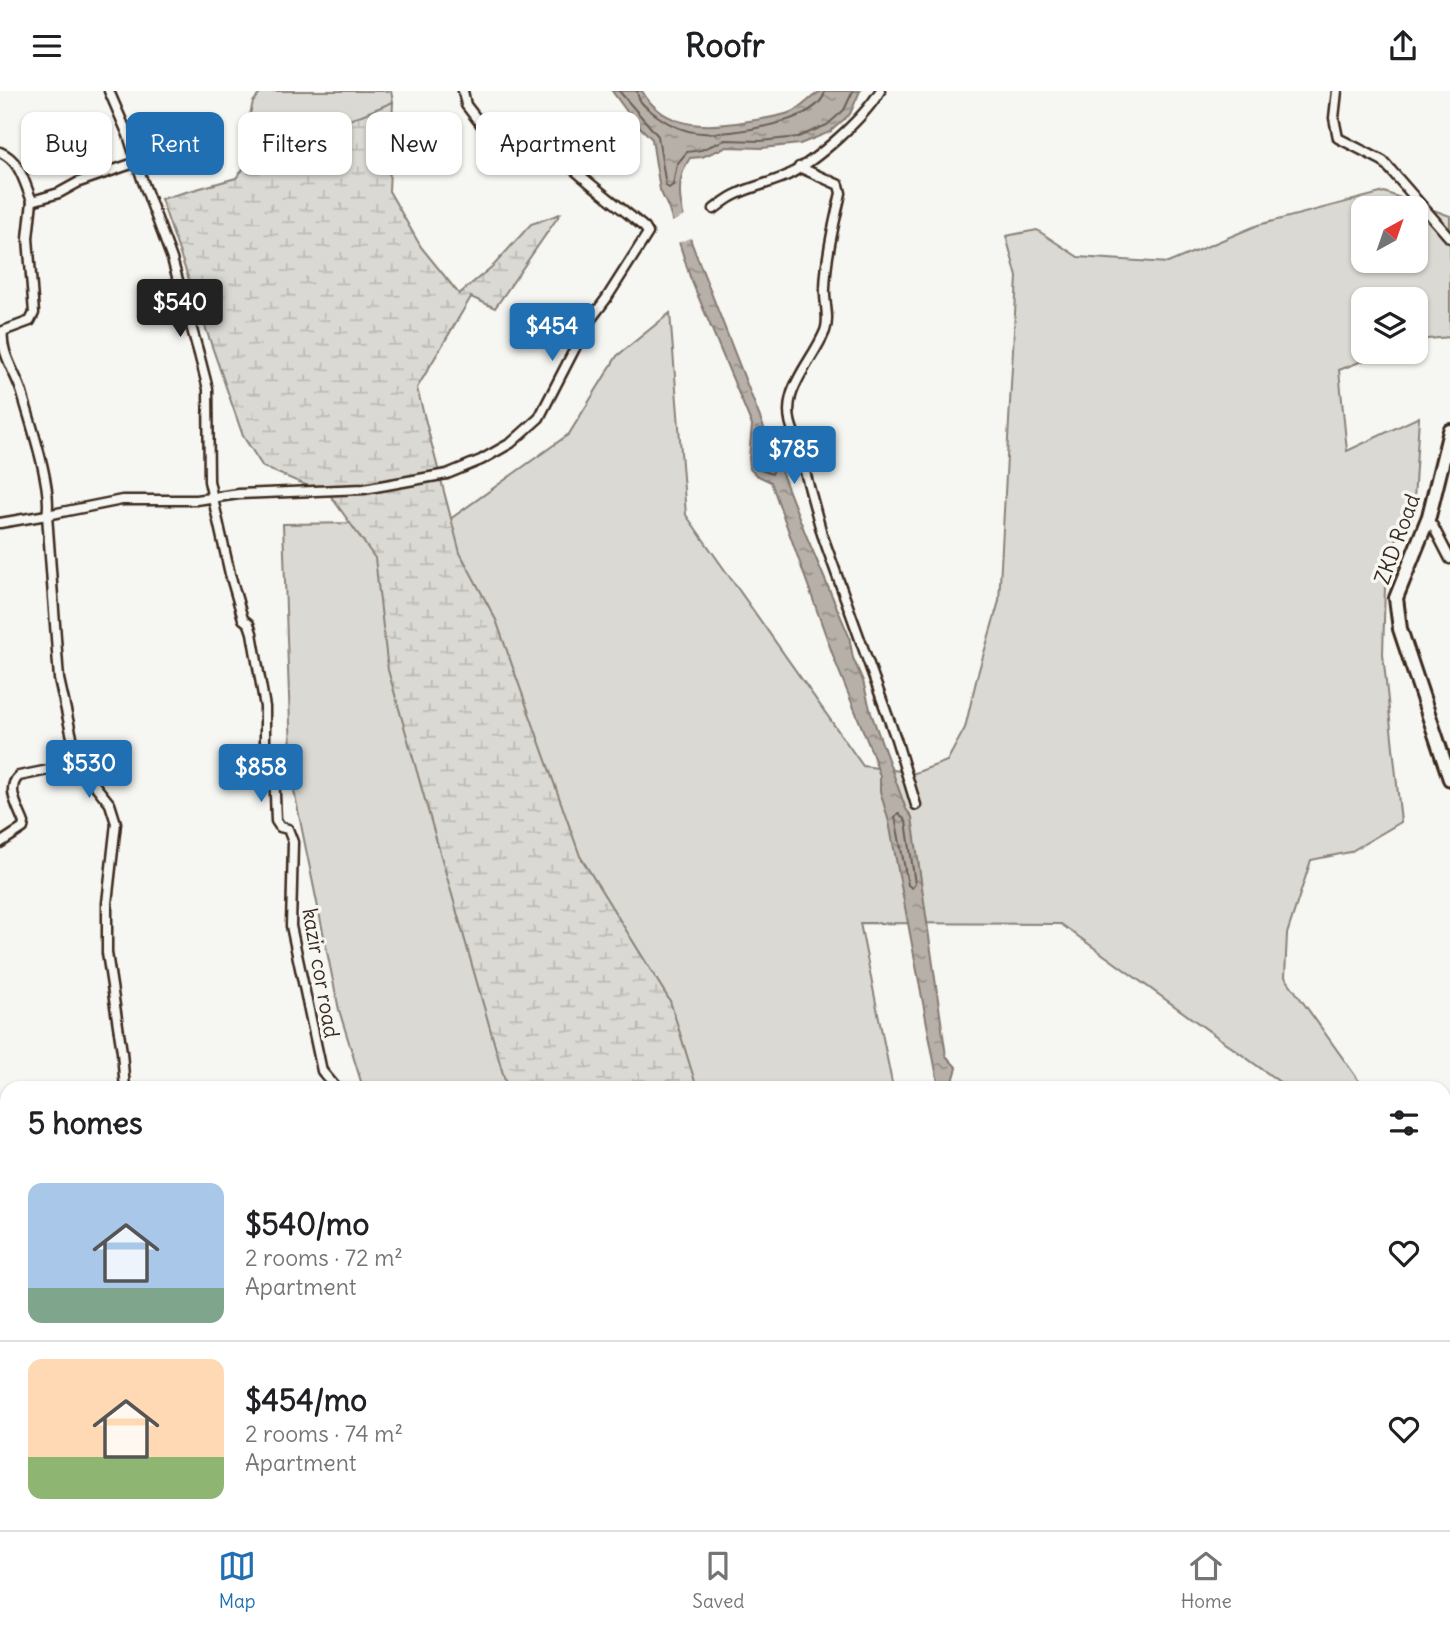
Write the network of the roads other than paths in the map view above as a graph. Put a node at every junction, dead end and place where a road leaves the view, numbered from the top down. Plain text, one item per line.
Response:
1 (109, 91) edge
2 (463, 91) edge
3 (880, 91) edge
4 (1337, 91) edge
5 (126, 134) edge
6 (0, 152) edge
7 (126, 166) edge
8 (799, 167) junction
9 (142, 175) edge
10 (32, 201) junction
11 (714, 209) dead end
12 (1450, 238) edge
13 (1450, 431) edge
14 (213, 498) junction
15 (47, 515) junction
16 (1427, 519) junction
17 (0, 523) edge
18 (1450, 559) edge
19 (78, 764) junction
20 (1450, 779) edge
21 (916, 805) dead end
22 (0, 843) edge
23 (124, 1081) edge
24 (330, 1081) edge

1 - 5 street, kazir cor road
2 - 14 street
3 - 8 street
4 - 12 street
6 - 10 street
7 - 10 street
8 - 11 street
8 - 21 street
9 - 14 street, kazir cor road
10 - 15 street
13 - 16 main road, ZKD Road
14 - 15 street
14 - 24 street, kazir cor road
15 - 17 street
15 - 19 street
16 - 18 street
16 - 20 main road, ZKD Road
19 - 22 street
19 - 23 street

